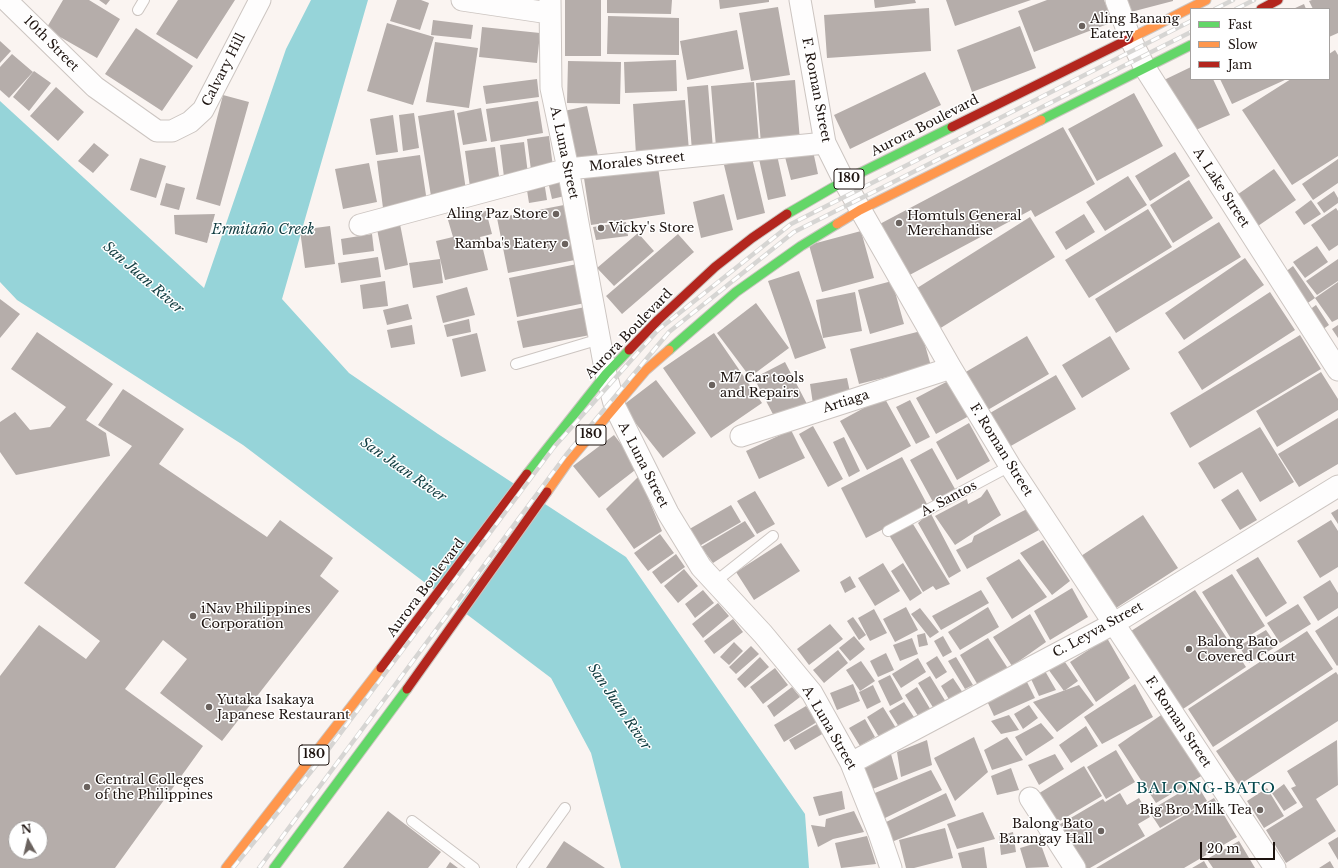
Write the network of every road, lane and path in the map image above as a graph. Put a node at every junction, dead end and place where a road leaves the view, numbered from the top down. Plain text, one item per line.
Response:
1 (6, 0) edge
2 (144, 0) edge
3 (260, 0) edge
4 (462, 0) edge
5 (800, 0) edge
6 (1116, 0) edge
7 (1206, 0) edge
8 (1278, 0) edge
9 (549, 6) edge
10 (1263, 8) edge
11 (138, 10) dead end
12 (1130, 38) junction
13 (1190, 46) edge
14 (1145, 68) junction
15 (95, 87) joint
16 (825, 144) junction
17 (568, 169) junction
18 (844, 181) junction
19 (860, 210) junction
20 (360, 225) dead end
21 (600, 339) junction
22 (516, 364) dead end
23 (951, 368) junction
24 (1338, 370) edge
25 (606, 374) junction
26 (615, 407) junction
27 (741, 436) dead end
28 (1010, 466) junction
29 (1338, 486) edge
30 (888, 531) dead end
31 (773, 536) dead end
32 (715, 582) junction
33 (1113, 624) junction
34 (851, 763) junction
35 (1030, 798) dead end
36 (565, 808) dead end
37 (412, 821) dead end
38 (231, 867) edge
39 (274, 868) edge
40 (474, 868) edge
41 (522, 868) edge
42 (891, 868) edge
43 (1075, 868) edge
44 (1275, 868) edge

1 - 15 street, 10th Street
2 - 11 lane
3 - 15 street, Calvary Hill
4 - 9 street
5 - 16 street, F. Roman Street
6 - 12 street, A. Lake Street
7 - 12 main road, Aurora Boulevard / 180
8 - 10 main road
9 - 17 street, A. Luna Street
12 - 14 street, A. Lake Street
12 - 18 main road, Aurora Boulevard / 180
13 - 14 main road, 180
14 - 19 main road, 180
14 - 24 street, A. Lake Street
16 - 17 street, Morales Street
16 - 18 street, F. Roman Street
17 - 20 street, Morales Street
17 - 21 street, A. Luna Street
18 - 19 street, F. Roman Street
18 - 25 main road, Aurora Boulevard / 180
19 - 23 street, F. Roman Street
19 - 26 main road, 180
21 - 22 lane
21 - 25 street, A. Luna Street
23 - 27 street, Artiaga
23 - 28 street, F. Roman Street
25 - 26 street, A. Luna Street
25 - 38 main road, Aurora Boulevard / 180
26 - 32 street, A. Luna Street
26 - 39 main road, 180
28 - 30 lane, A. Santos
28 - 33 street, F. Roman Street
29 - 33 street, C. Leyva Street
31 - 32 lane
32 - 34 street, A. Luna Street
33 - 34 street, C. Leyva Street
33 - 44 street, F. Roman Street
34 - 42 street, A. Luna Street
35 - 43 street
36 - 41 lane
37 - 40 lane

